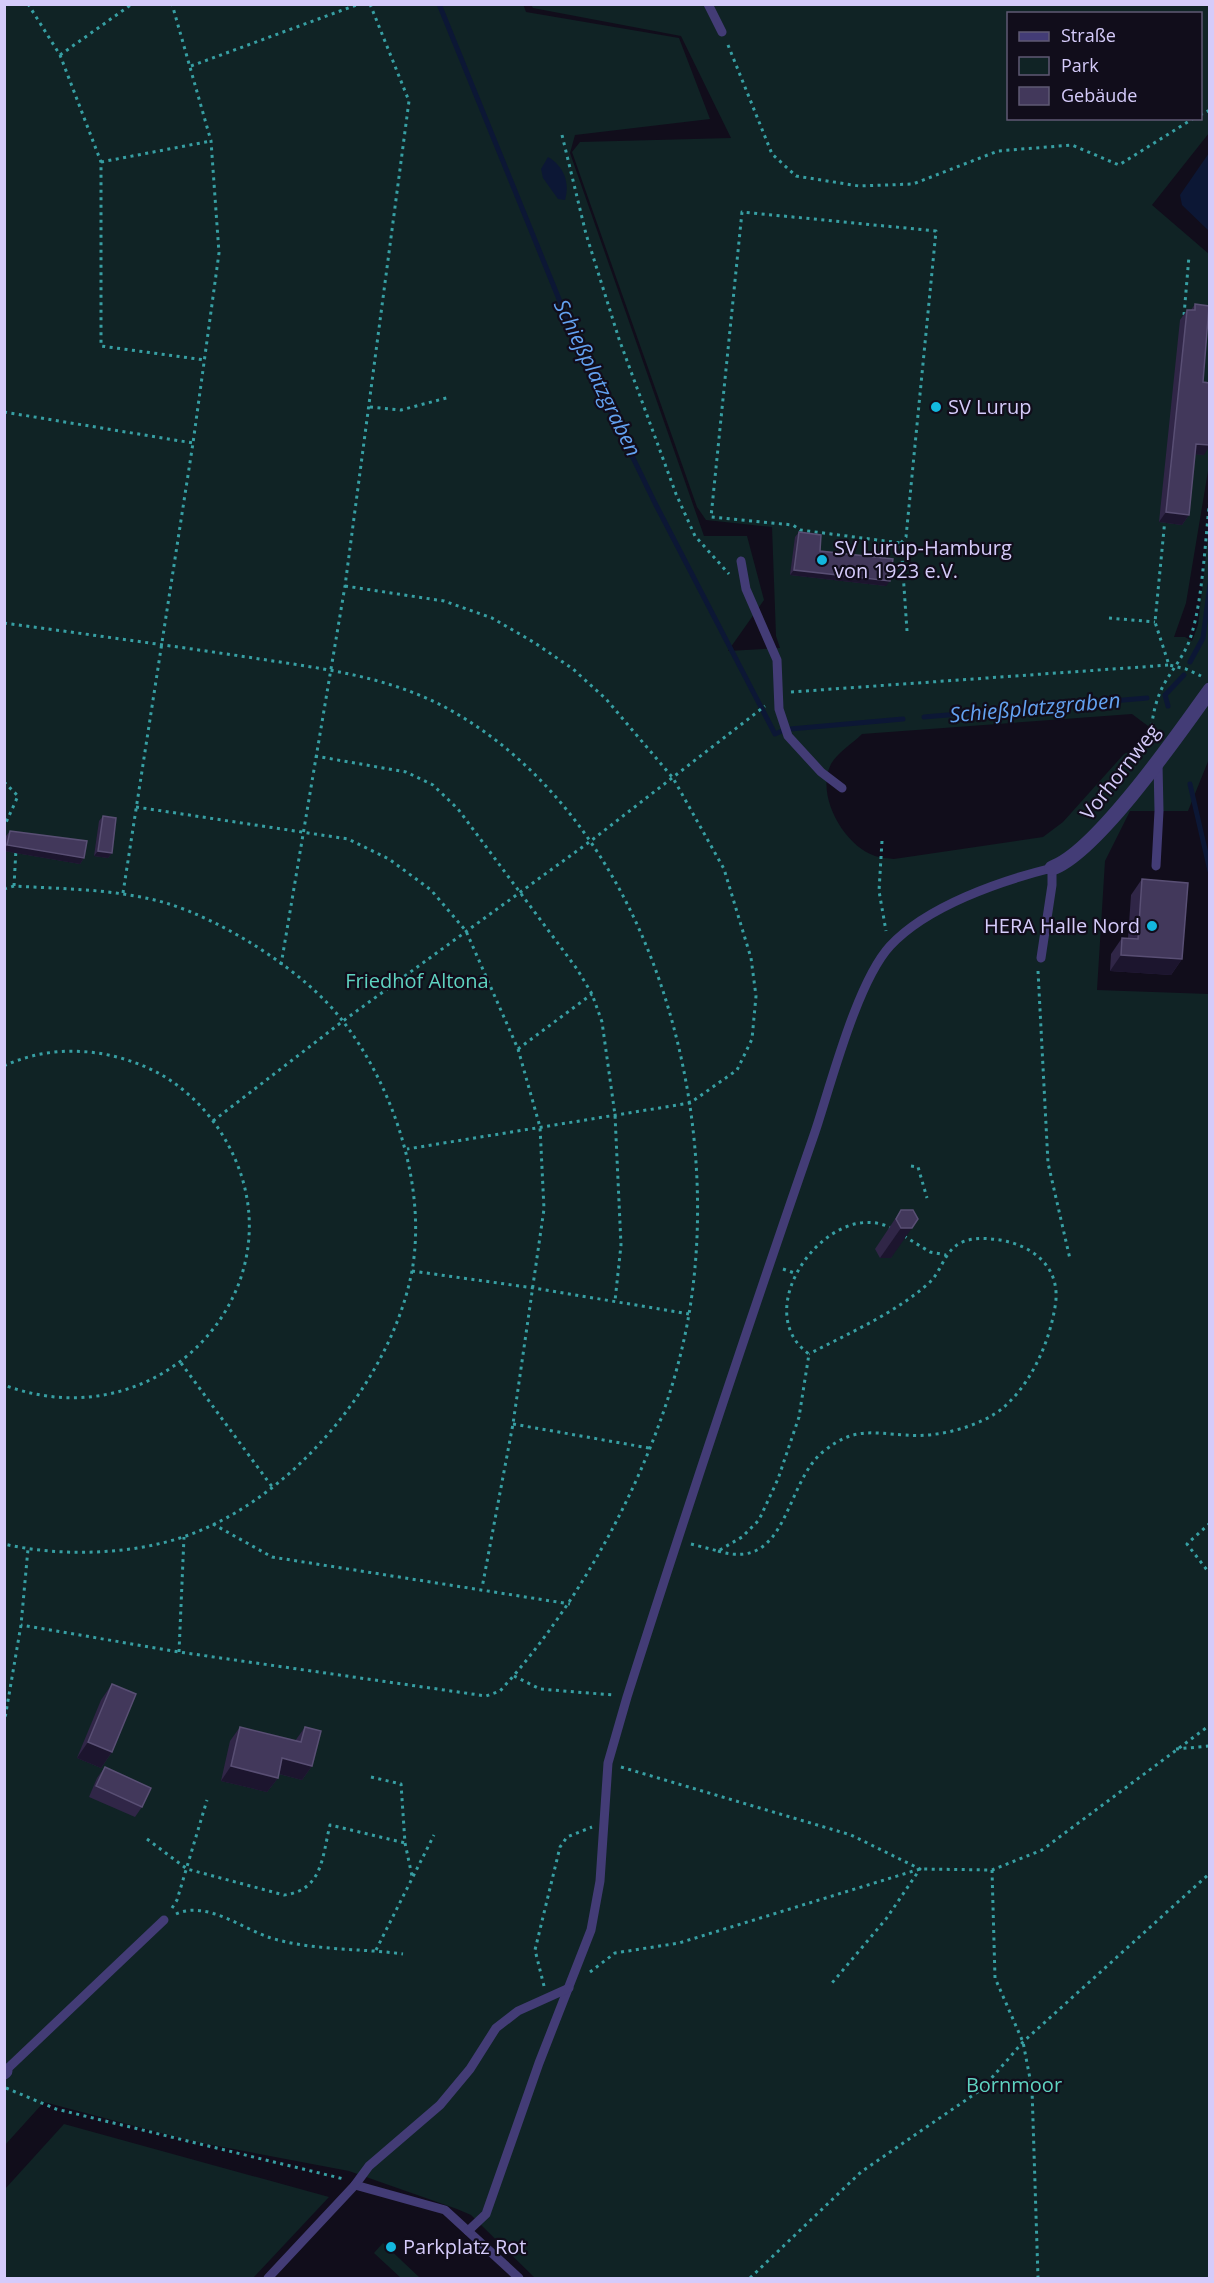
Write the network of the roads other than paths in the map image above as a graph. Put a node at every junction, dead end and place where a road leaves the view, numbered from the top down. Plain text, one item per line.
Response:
1 (708, 4) edge
2 (722, 32) road end
3 (741, 561) dead end
4 (1206, 684) edge
5 (1158, 758) junction
6 (842, 788) dead end
7 (1156, 866) dead end
8 (1052, 868) junction
9 (1041, 958) road end
10 (164, 1920) road end
11 (569, 1988) junction
12 (5, 2072) edge
13 (355, 2185) junction
14 (468, 2231) junction
15 (268, 2278) edge
16 (519, 2278) edge

1 - 2 lane
3 - 6 lane
4 - 5 street, Vorhornweg
5 - 7 lane
5 - 8 street, Vorhornweg
8 - 9 lane
8 - 11 lane
10 - 12 lane
11 - 13 lane
11 - 14 lane
13 - 14 lane
13 - 15 lane
14 - 16 lane

